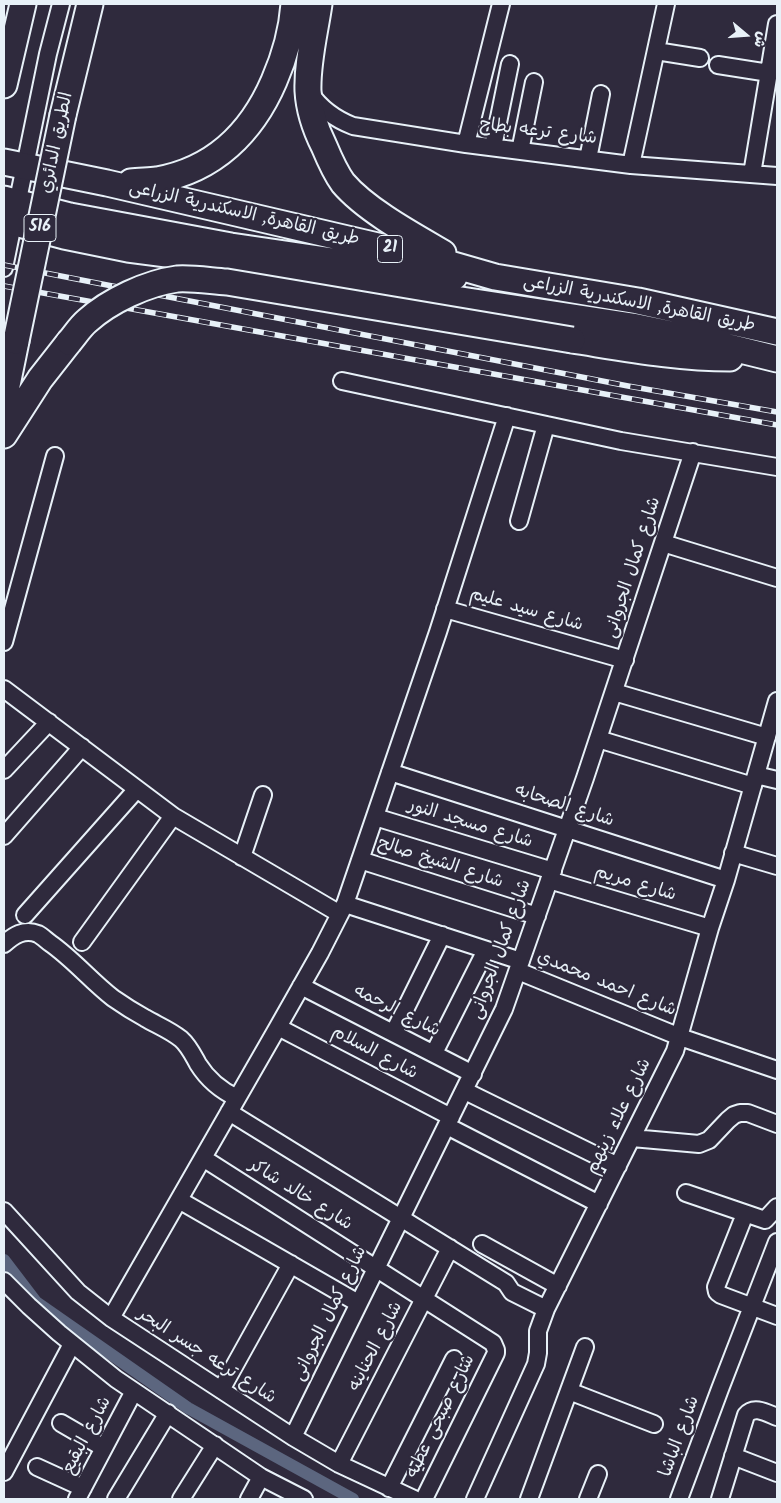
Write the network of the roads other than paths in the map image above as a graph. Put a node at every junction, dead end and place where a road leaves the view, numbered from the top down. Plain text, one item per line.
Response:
1 (61, 4) edge
2 (90, 4) edge
3 (294, 4) edge
4 (319, 4) edge
5 (501, 4) edge
6 (666, 4) edge
7 (21, 6) edge
8 (777, 24) edge
9 (656, 51) junction
10 (700, 58) dead end
11 (510, 64) dead end
12 (718, 65) dead end
13 (769, 73) junction
14 (534, 82) dead end
15 (4, 85) edge
16 (308, 90) junction
17 (600, 94) dead end
18 (466, 144) junction
19 (493, 147) junction
20 (520, 151) junction
21 (588, 160) junction
22 (4, 162) edge
23 (631, 165) junction
24 (752, 174) junction
25 (777, 176) edge
26 (107, 183) junction
27 (4, 199) edge
28 (4, 220) edge
29 (4, 268) edge
30 (485, 274) junction
31 (777, 332) edge
32 (775, 358) edge
33 (342, 381) dead end
34 (4, 400) edge
35 (507, 416) junction
36 (546, 425) junction
37 (4, 435) edge
38 (692, 452) junction
39 (55, 456) dead end
40 (777, 467) edge
41 (519, 521) dead end
42 (663, 543) junction
43 (777, 578) edge
44 (445, 609) junction
45 (4, 642) edge
46 (625, 660) junction
47 (4, 689) edge
48 (614, 692) junction
49 (777, 701) edge
50 (49, 722) junction
51 (767, 737) junction
52 (598, 739) junction
53 (82, 747) junction
54 (4, 770) edge
55 (390, 772) junction
56 (754, 780) junction
57 (777, 780) edge
58 (137, 789) junction
59 (263, 795) dead end
60 (173, 816) junction
61 (375, 817) junction
62 (567, 829) junction
63 (4, 836) edge
64 (733, 853) junction
65 (242, 857) junction
66 (360, 860) junction
67 (777, 866) edge
68 (551, 876) junction
69 (726, 880) junction
70 (342, 909) junction
71 (25, 915) dead end
72 (537, 916) junction
73 (710, 928) junction
74 (442, 935) junction
75 (82, 942) dead end
76 (4, 944) edge
77 (486, 950) junction
78 (519, 966) junction
79 (301, 986) junction
80 (278, 1027) junction
81 (394, 1032) junction
82 (680, 1037) junction
83 (434, 1053) junction
84 (777, 1070) edge
85 (473, 1074) junction
86 (465, 1091) junction
87 (233, 1105) junction
88 (449, 1122) junction
89 (777, 1124) edge
90 (632, 1138) junction
91 (203, 1158) junction
92 (618, 1166) junction
93 (686, 1193) dead end
94 (179, 1200) junction
95 (599, 1204) junction
96 (777, 1207) edge
97 (4, 1211) edge
98 (745, 1214) junction
99 (400, 1218) junction
100 (777, 1242) edge
101 (482, 1244) dead end
102 (450, 1248) junction
103 (290, 1264) junction
104 (376, 1268) junction
105 (4, 1281) edge
106 (558, 1286) junction
107 (423, 1299) junction
108 (358, 1303) junction
109 (752, 1307) junction
110 (546, 1310) junction
111 (777, 1316) edge
112 (111, 1318) junction
113 (72, 1344) junction
114 (585, 1347) dead end
115 (454, 1359) dead end
116 (221, 1390) junction
117 (134, 1391) junction
118 (569, 1392) junction
119 (168, 1413) junction
120 (777, 1417) edge
121 (61, 1423) dead end
122 (654, 1424) dead end
123 (293, 1437) junction
124 (215, 1445) junction
125 (104, 1448) junction
126 (733, 1456) junction
127 (339, 1464) junction
128 (37, 1467) dead end
129 (4, 1472) edge
130 (777, 1473) edge
131 (598, 1474) dead end
132 (261, 1477) junction
133 (389, 1488) junction
134 (80, 1494) edge
135 (116, 1499) edge
136 (181, 1499) edge
137 (249, 1499) edge
138 (304, 1499) edge
139 (414, 1499) edge
140 (424, 1499) edge
141 (475, 1499) edge
142 (529, 1499) edge
143 (588, 1499) edge
144 (679, 1499) edge
145 (720, 1499) edge

1 - 29 street
2 - 34 highway, الطريق الدائري / 516, bridge
3 - 26 highway
4 - 16 highway
5 - 18 street
6 - 9 street
7 - 15 highway
8 - 13 street
9 - 10 street
9 - 23 street
11 - 19 street
12 - 13 street
13 - 24 street
14 - 20 street
16 - 18 street, شارع ترعه بطاح
16 - 30 highway
17 - 21 street
18 - 19 street, شارع ترعه بطاح
19 - 20 street, شارع ترعه بطاح
20 - 21 street, شارع ترعه بطاح
21 - 23 street, شارع ترعه بطاح
22 - 26 highway, طريق القاهرة, الاسكندرية الزراعى / 21
23 - 24 street, شارع ترعه بطاح
24 - 25 street, شارع ترعه بطاح
26 - 30 highway, طريق القاهرة, الاسكندرية الزراعى / 21
27 - 30 highway
28 - 32 highway, طريق القاهرة, الاسكندرية الزراعى / 21
30 - 31 highway, طريق القاهرة, الاسكندرية الزراعى / 21
32 - 37 highway, bridge
33 - 35 street
35 - 36 street
35 - 44 street
36 - 38 street
36 - 41 street
38 - 40 street
38 - 42 street, شارع كمال الجروانى
39 - 45 street
42 - 43 street
42 - 46 street, شارع كمال الجروانى
44 - 46 street, شارع سيد عليم
44 - 55 street
46 - 48 street, شارع كمال الجروانى
47 - 50 street, شارع احمد محمدي
48 - 51 street
48 - 52 street, شارع كمال الجروانى
49 - 51 street, شارع علاء زينهم
50 - 53 street, شارع احمد محمدي
50 - 54 street
51 - 56 street, شارع علاء زينهم
52 - 56 street
52 - 62 street, شارع كمال الجروانى
53 - 58 street, شارع احمد محمدي
53 - 63 street
55 - 61 street
55 - 62 street, شارع الصحابه
56 - 57 street
56 - 64 street, شارع علاء زينهم
58 - 60 street, شارع احمد محمدي
58 - 71 street
59 - 65 street
60 - 65 street, شارع احمد محمدي
60 - 75 street
61 - 66 street
61 - 68 street, شارع مسجد النور
62 - 68 street, شارع كمال الجروانى
62 - 69 street, شارع الصحابه
64 - 67 street
64 - 69 street, شارع علاء زينهم
65 - 70 street, شارع احمد محمدي
66 - 70 street
66 - 72 street, شارع الشيخ صالح
68 - 72 street, شارع كمال الجروانى
68 - 73 street, شارع مريم
69 - 73 street, شارع علاء زينهم
70 - 74 street, شارع احمد محمدي
70 - 79 street
72 - 78 street, شارع كمال الجروانى
73 - 82 street, شارع علاء زينهم
74 - 77 street, شارع احمد محمدي
74 - 81 street
76 - 87 street
77 - 78 street, شارع احمد محمدي
77 - 83 street
78 - 82 street, شارع احمد محمدي
78 - 85 street, شارع كمال الجروانى
79 - 80 street
79 - 81 street, شارع الرحمه
80 - 87 street
80 - 88 street, شارع السلام
81 - 83 street, شارع الرحمه
82 - 84 street, شارع احمد محمدي
82 - 90 street, شارع علاء زينهم
83 - 85 street, شارع الرحمه
85 - 86 street, شارع كمال الجروانى
86 - 88 street, شارع كمال الجروانى
86 - 92 street
87 - 91 street
87 - 99 street
88 - 95 street, شارع السلام
88 - 99 street, شارع كمال الجروانى
89 - 90 street
90 - 92 street, شارع علاء زينهم
91 - 94 street
91 - 104 street, شارع خالد شاكر
92 - 95 street, شارع علاء زينهم
93 - 98 street
94 - 103 street
94 - 112 street
95 - 106 street, شارع علاء زينهم
96 - 98 street
97 - 112 street, شارع ترعه جسر البحر
98 - 109 street
99 - 102 street
99 - 104 street, شارع كمال الجروانى
100 - 109 street, شارع الباشا
101 - 106 street
102 - 107 street, شارع الحناينه
102 - 110 street
103 - 108 street
103 - 116 street
104 - 107 street, شارع صبحى عطيه
104 - 108 street, شارع كمال الجروانى
105 - 113 street
106 - 110 street, شارع علاء زينهم
107 - 127 street, شارع الحناينه
107 - 140 street, شارع صبحى عطيه
108 - 123 street, شارع كمال الجروانى
109 - 111 street
109 - 144 street, شارع الباشا
110 - 141 street, شارع علاء زينهم
112 - 116 street, شارع ترعه جسر البحر
113 - 117 street
113 - 129 street
114 - 118 street
115 - 133 street
116 - 123 street, شارع ترعه جسر البحر
117 - 119 street
117 - 125 street, شارع البقيع
118 - 122 street
118 - 142 street
119 - 124 street
119 - 135 street
120 - 126 street
121 - 125 street
123 - 127 street, شارع ترعه جسر البحر
124 - 132 street
124 - 136 street
125 - 134 street, شارع البقيع
126 - 130 street
126 - 145 street
127 - 133 street, شارع ترعه جسر البحر
128 - 134 street
131 - 143 street
132 - 137 street
132 - 138 street
133 - 139 street, شارع ترعه جسر البحر

